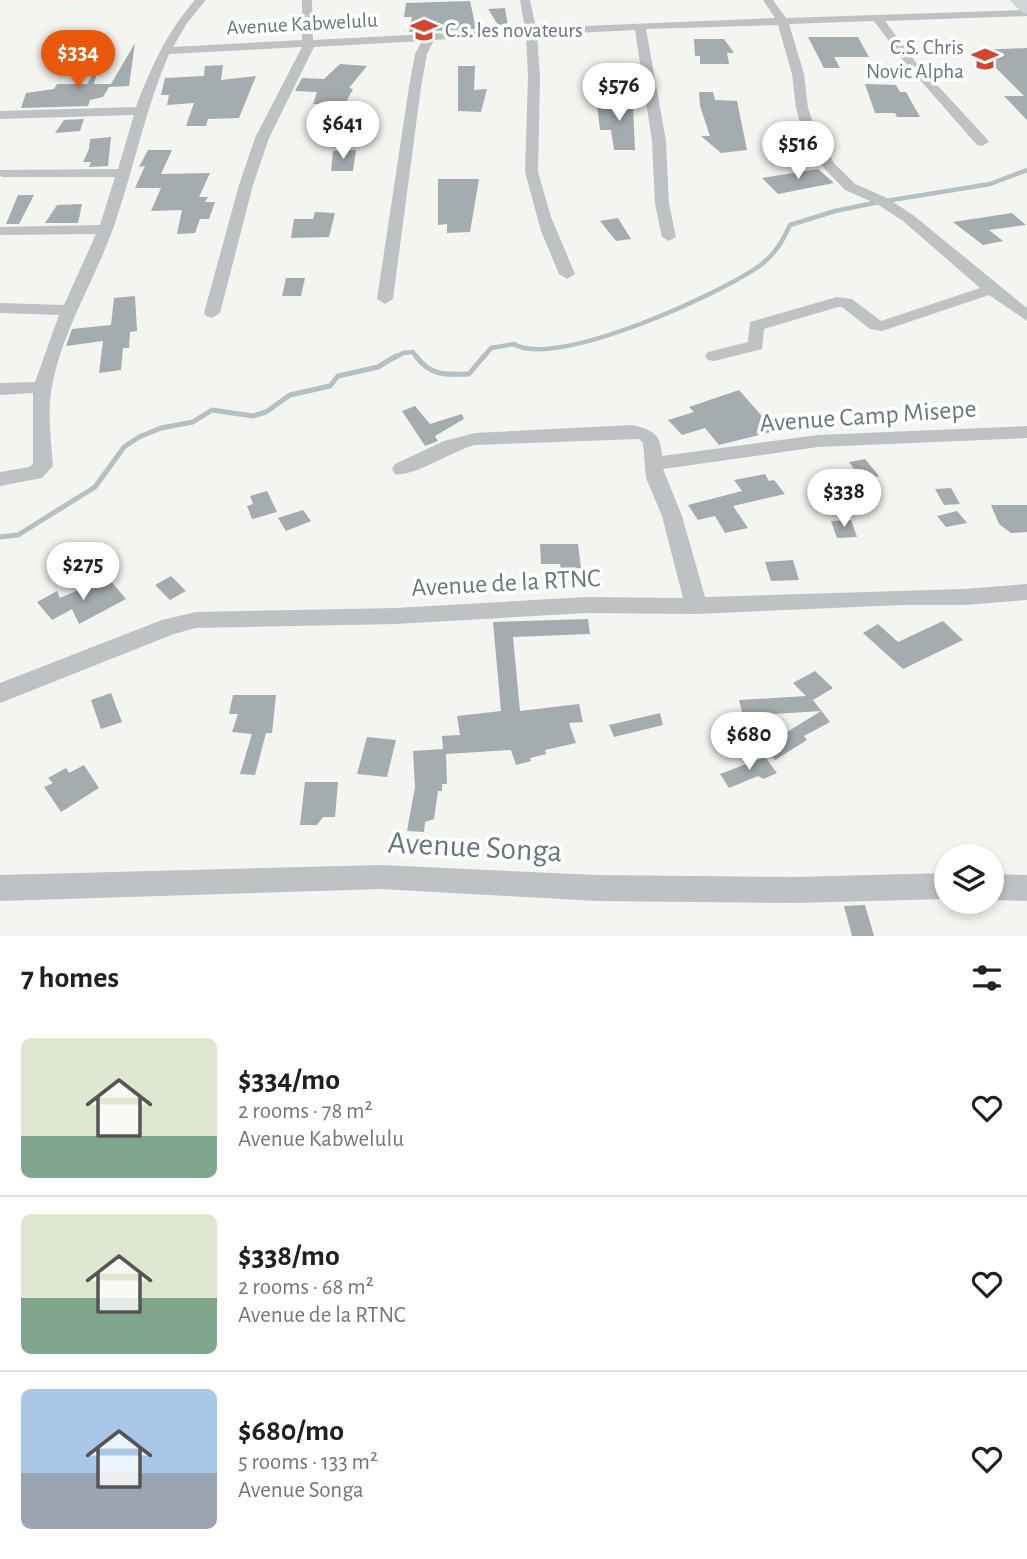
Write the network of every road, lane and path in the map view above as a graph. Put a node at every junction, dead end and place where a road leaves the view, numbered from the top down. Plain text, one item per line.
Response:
1 (201, 0) edge
2 (307, 0) edge
3 (525, 0) edge
4 (768, 0) edge
5 (1017, 0) edge
6 (1027, 11) edge
7 (877, 18) junction
8 (782, 20) junction
9 (640, 26) junction
10 (532, 31) junction
11 (430, 37) junction
12 (309, 43) junction
13 (167, 51) junction
14 (143, 111) junction
15 (0, 115) edge
16 (982, 142) dead end
17 (3, 173) dead end
18 (123, 173) junction
19 (106, 229) junction
20 (0, 231) edge
21 (669, 237) dead end
22 (568, 274) dead end
23 (990, 289) junction
24 (385, 299) dead end
25 (0, 308) edge
26 (69, 310) junction
27 (212, 313) dead end
28 (1027, 316) edge
29 (713, 356) dead end
30 (43, 387) junction
31 (0, 389) edge
32 (1027, 432) edge
33 (653, 464) junction
34 (402, 469) dead end
35 (0, 479) edge
36 (1027, 592) edge
37 (696, 606) junction
38 (0, 693) edge
39 (934, 886) edge
40 (1004, 887) edge
41 (0, 888) edge
42 (1027, 888) edge

1 - 13 street
2 - 12 street
3 - 10 street
4 - 8 street
5 - 6 street
6 - 7 street, Avenue Kabwelulu
7 - 8 street, Avenue Kabwelulu
7 - 16 street
8 - 9 street, Avenue Kabwelulu
8 - 23 street
9 - 10 street, Avenue Kabwelulu
9 - 21 street
10 - 11 street, Avenue Kabwelulu
10 - 22 street
11 - 12 street, Avenue Kabwelulu
11 - 24 street
12 - 13 street, Avenue Kabwelulu
12 - 27 street
13 - 14 street
14 - 15 street
14 - 18 street
17 - 18 street
18 - 19 street
19 - 20 street
19 - 26 street
23 - 28 street
23 - 29 street
25 - 26 street
26 - 30 street
30 - 31 street
30 - 35 street
32 - 33 street, Avenue Camp Misepe
33 - 34 street
33 - 37 street
36 - 37 street, Avenue de la RTNC
37 - 38 street, Avenue de la RTNC
39 - 41 street, Avenue Songa
40 - 42 street

